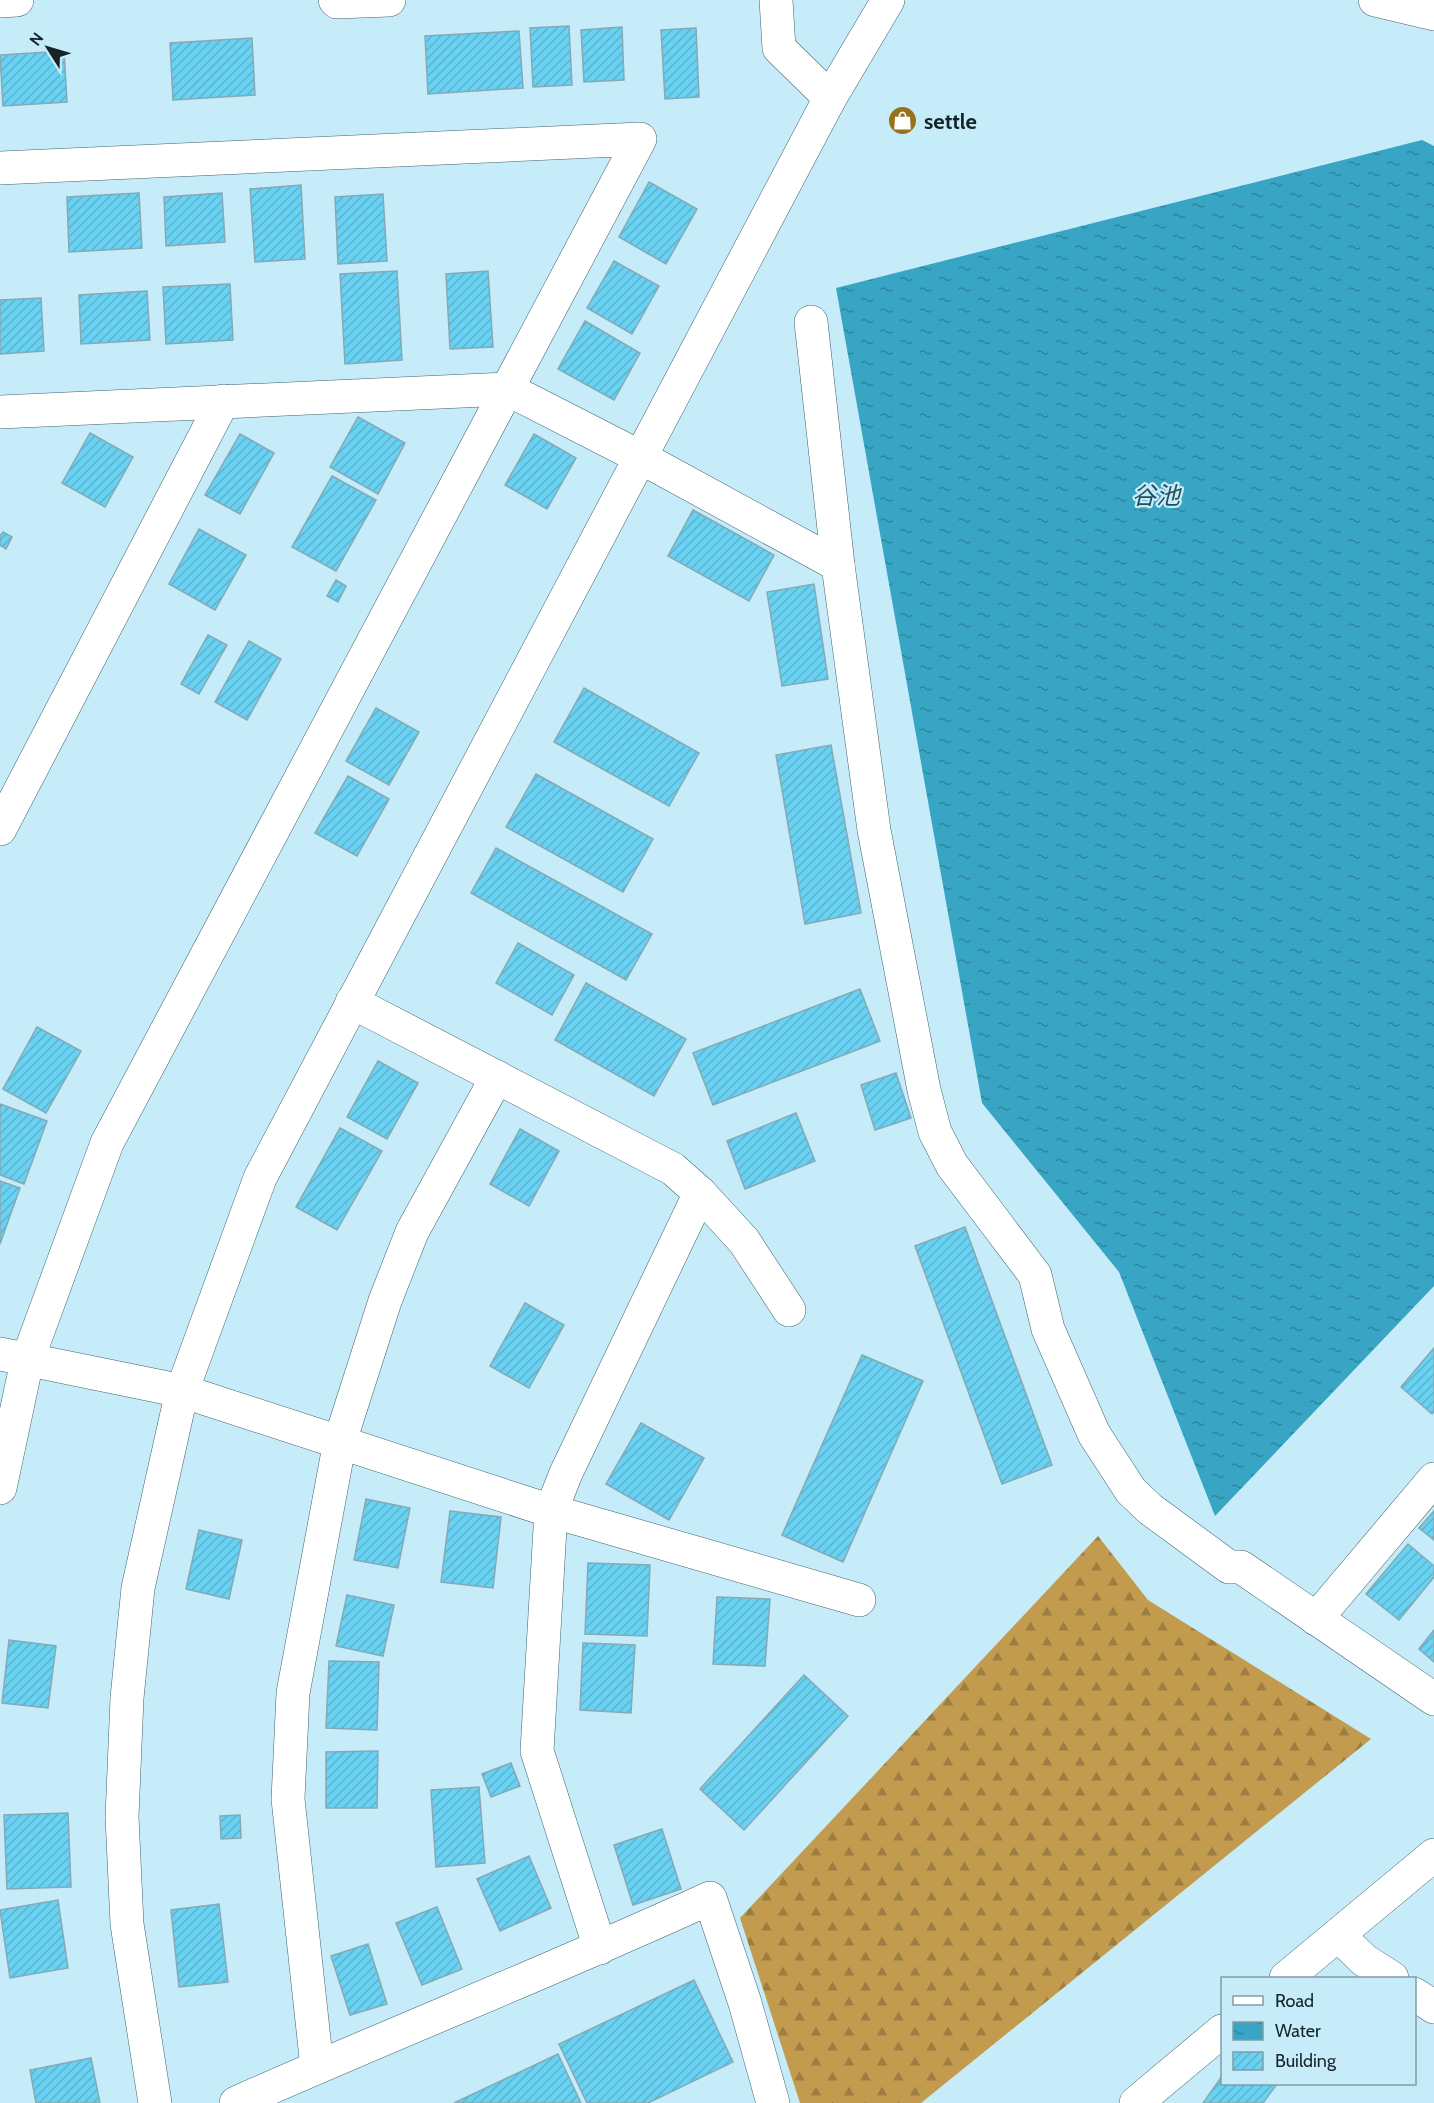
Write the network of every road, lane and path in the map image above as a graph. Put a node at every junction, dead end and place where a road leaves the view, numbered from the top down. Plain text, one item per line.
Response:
1 (17, 0) edge
2 (334, 0) edge
3 (389, 0) edge
4 (776, 0) edge
5 (888, 0) edge
6 (1375, 0) edge
7 (0, 1) edge
8 (1434, 14) edge
9 (830, 98) junction
10 (0, 168) edge
11 (811, 322) dead end
12 (507, 389) junction
13 (223, 401) junction
14 (0, 412) edge
15 (640, 457) junction
16 (838, 565) junction
17 (0, 829) edge
18 (352, 1002) junction
19 (497, 1077) junction
20 (700, 1193) junction
21 (789, 1310) dead end
22 (13, 1357) edge
23 (182, 1391) junction
24 (340, 1441) junction
25 (1434, 1479) edge
26 (0, 1488) edge
27 (551, 1511) junction
28 (859, 1600) dead end
29 (1316, 1619) junction
30 (1434, 1699) edge
31 (1434, 1855) edge
32 (1338, 1935) junction
33 (600, 1948) junction
34 (1287, 1977) edge
35 (1390, 1977) edge
36 (1416, 1995) edge
37 (1434, 2007) edge
38 (1221, 2032) edge
39 (317, 2067) junction
40 (1140, 2102) edge
41 (155, 2103) edge
42 (236, 2103) edge
43 (773, 2103) edge

1 - 7 street
2 - 3 street
4 - 9 street
5 - 9 street
6 - 8 street
9 - 15 street
10 - 12 street
11 - 16 street
12 - 13 street
12 - 15 street
12 - 22 street
13 - 14 street
13 - 17 street
15 - 16 street
15 - 18 street
16 - 29 street
18 - 19 street
18 - 23 street
19 - 20 street
19 - 24 street
20 - 21 street
20 - 27 street
22 - 23 street
22 - 26 street
23 - 24 street
23 - 41 street
24 - 27 street
24 - 39 street
25 - 29 street
27 - 28 street
27 - 33 street
29 - 30 street
31 - 32 street
32 - 34 street
32 - 35 street
33 - 39 street
33 - 43 street
36 - 37 street
38 - 40 street
39 - 42 street

